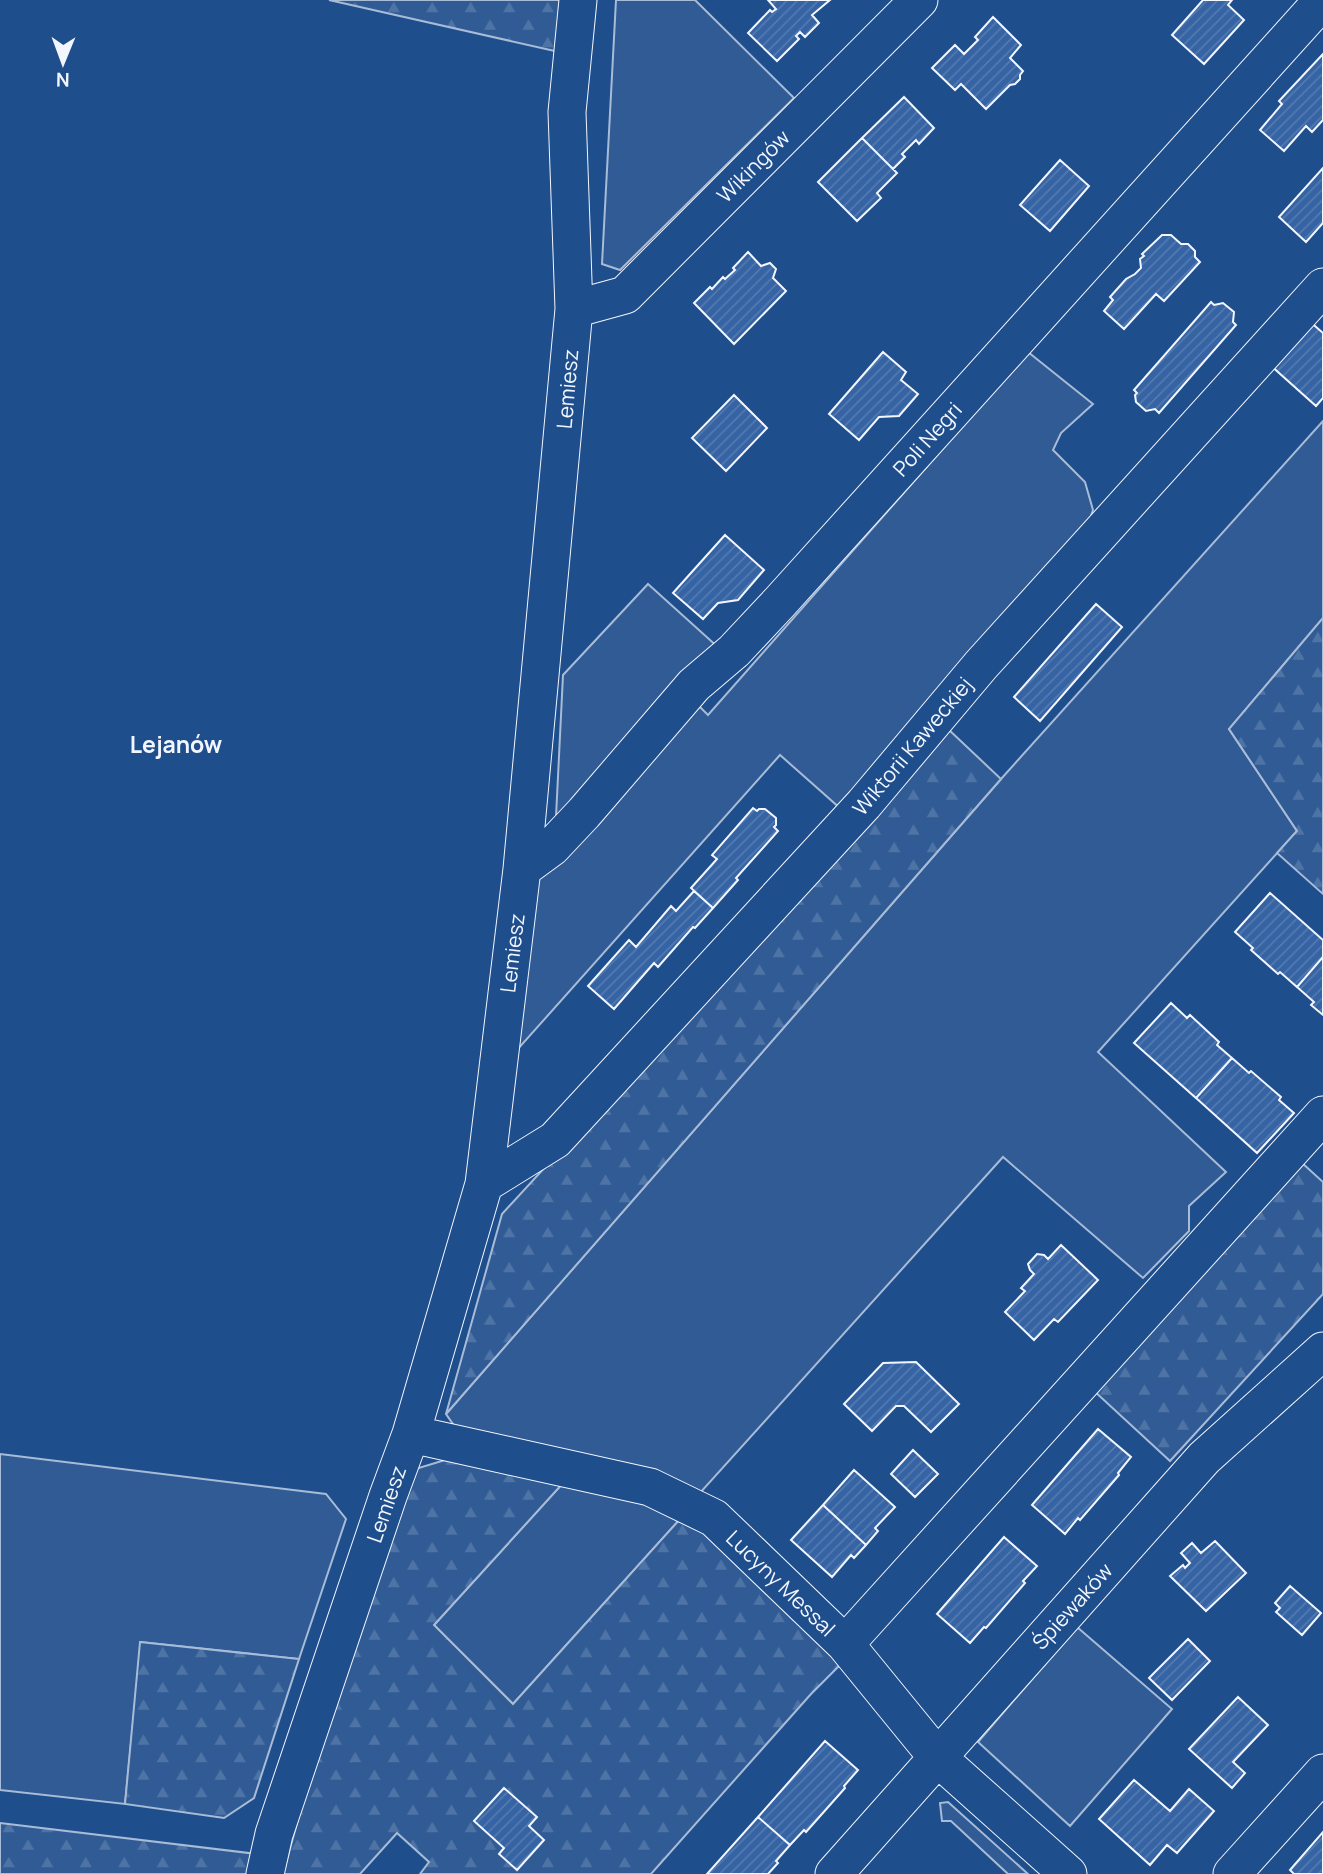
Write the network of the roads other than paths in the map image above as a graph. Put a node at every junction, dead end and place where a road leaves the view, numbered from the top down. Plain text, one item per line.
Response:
1 (578, 0) edge
2 (919, 0) edge
3 (1323, 0) edge
4 (1323, 288) edge
5 (574, 309) junction
6 (522, 869) junction
7 (1323, 1115) edge
8 (484, 1184) junction
9 (1323, 1351) edge
10 (411, 1434) junction
11 (845, 1644) junction
12 (938, 1758) junction
13 (1323, 1773) edge
14 (265, 1874) edge
15 (834, 1874) edge
16 (1068, 1874) edge
17 (1232, 1874) edge

1 - 5 street, Lemiesz
2 - 5 street, Wikingów
3 - 6 street, Poli Negri
4 - 8 street, Wiktorii Kaweckiej
5 - 6 street, Lemiesz
6 - 8 street, Lemiesz
7 - 11 street
8 - 10 street, Lemiesz
9 - 12 street, Śpiewaków
10 - 11 street, Lucyny Messal
10 - 14 street, Lemiesz
11 - 12 street, Lucyny Messal
12 - 15 street, Śpiewaków
12 - 16 street, Lucyny Messal
13 - 17 street

